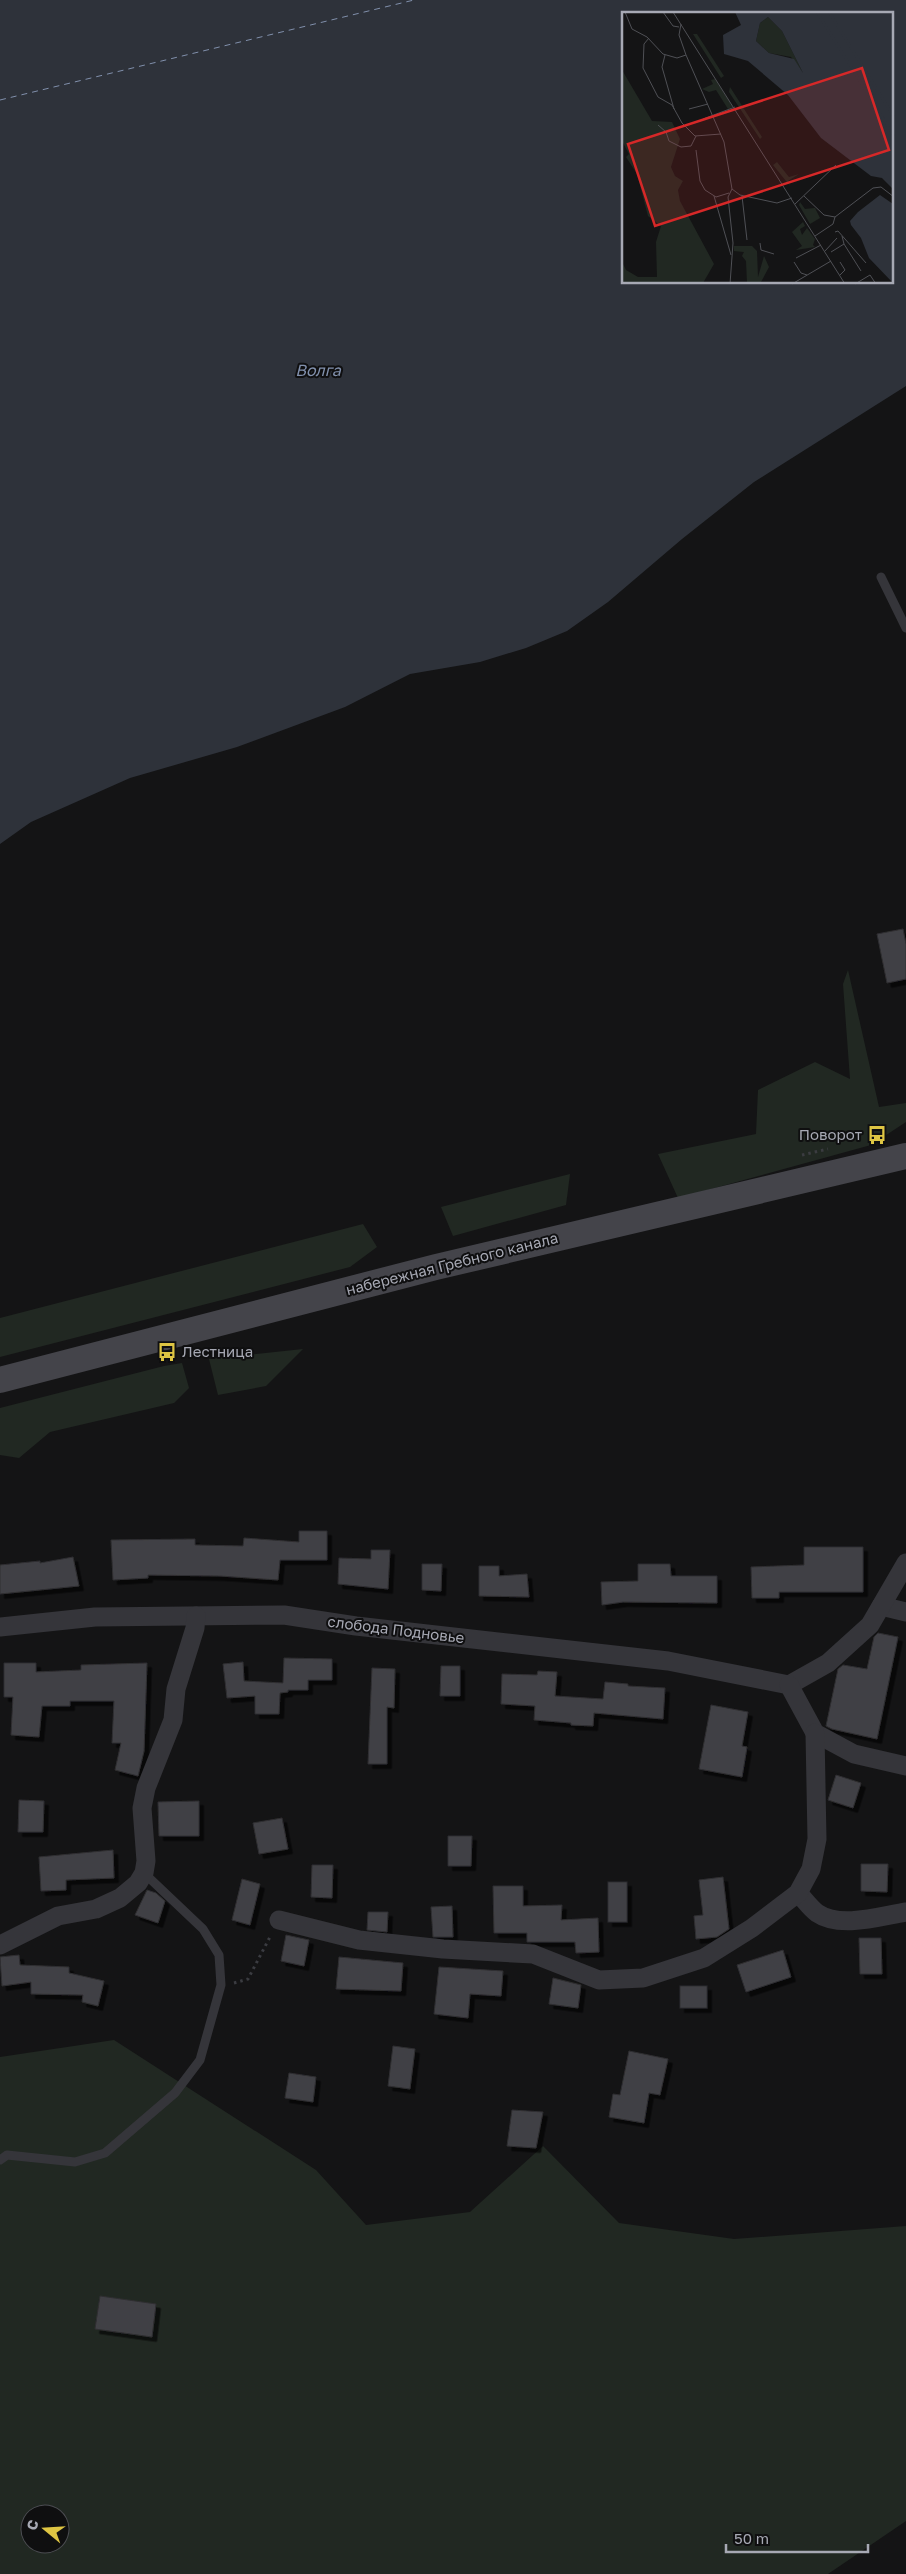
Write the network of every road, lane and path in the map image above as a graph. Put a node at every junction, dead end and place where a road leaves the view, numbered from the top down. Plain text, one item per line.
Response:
1 (881, 577) dead end
2 (906, 628) edge
3 (906, 1156) edge
4 (0, 1380) edge
5 (906, 1563) edge
6 (881, 1606) junction
7 (906, 1612) edge
8 (196, 1616) junction
9 (0, 1626) edge
10 (789, 1685) junction
11 (815, 1733) junction
12 (906, 1766) edge
13 (144, 1873) junction
14 (798, 1893) junction
15 (906, 1912) edge
16 (279, 1920) joint
17 (0, 1945) edge
18 (221, 1986) junction
19 (0, 2152) edge
20 (10, 2155) junction
21 (0, 2160) edge

1 - 2 lane
3 - 4 street, набережная Гребного канала
5 - 6 street
6 - 7 street
6 - 10 street
8 - 9 street, слобода Подновье
8 - 10 street, слобода Подновье
8 - 13 street
10 - 11 street
11 - 12 street
11 - 14 street
13 - 17 street
13 - 18 lane
14 - 15 street
14 - 16 street
16 - 18 path
18 - 20 lane
19 - 20 lane
20 - 21 lane

